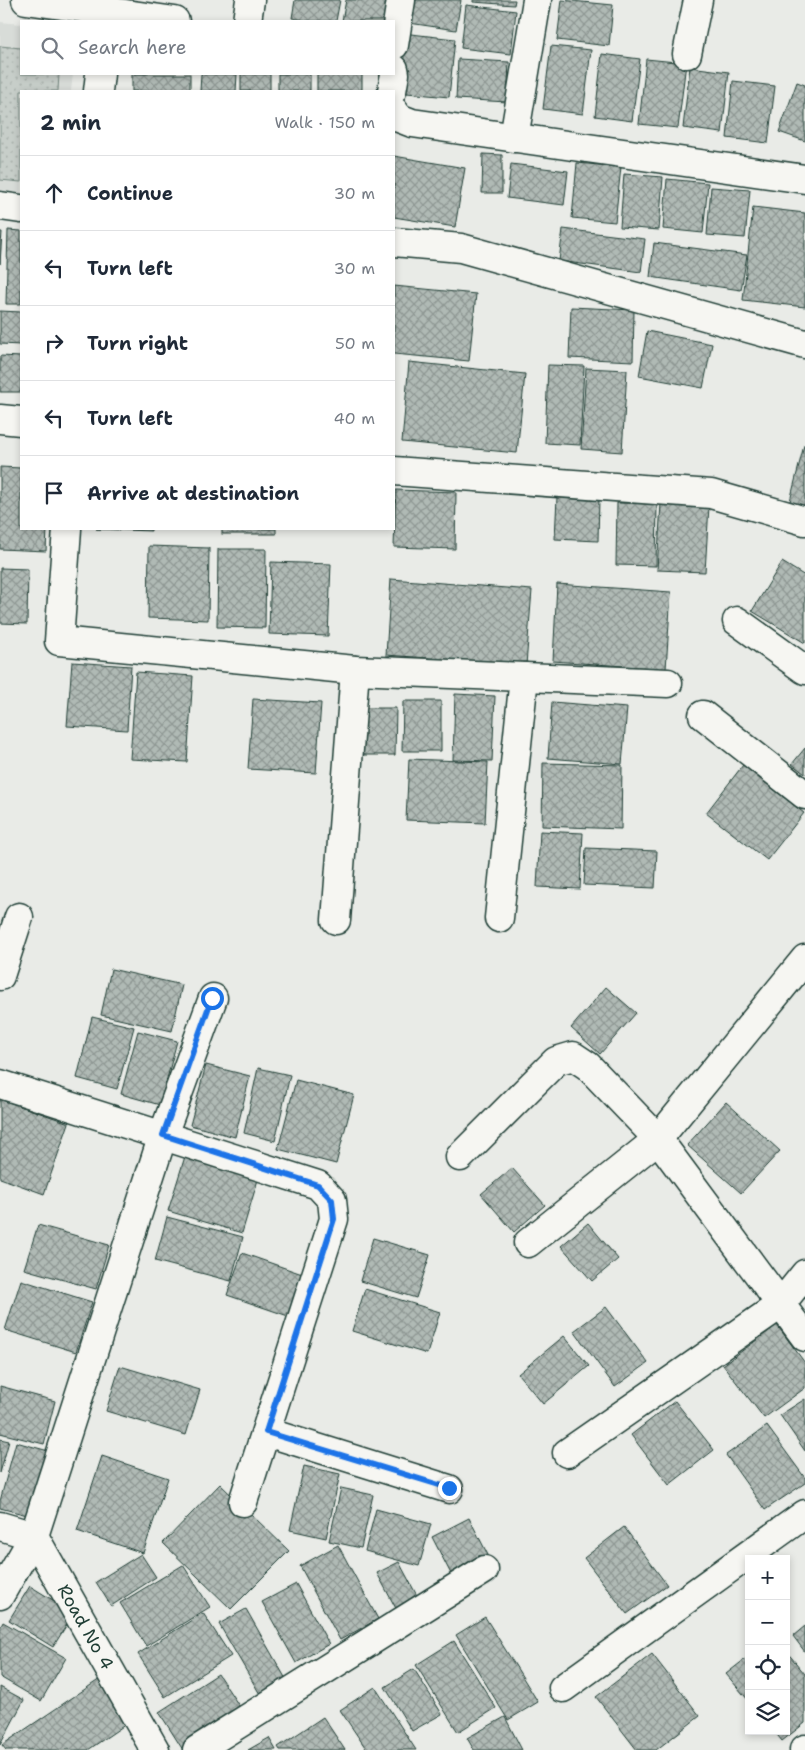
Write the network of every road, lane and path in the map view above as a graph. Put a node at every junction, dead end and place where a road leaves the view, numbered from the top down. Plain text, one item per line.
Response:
1 (26, 0) edge
2 (250, 0) edge
3 (401, 0) edge
4 (537, 0) edge
5 (698, 0) edge
6 (106, 11) edge
7 (168, 20) edge
8 (247, 20) edge
9 (395, 39) edge
10 (688, 54) dead end
11 (100, 75) edge
12 (395, 75) edge
13 (98, 90) edge
14 (392, 90) edge
15 (395, 112) edge
16 (514, 138) junction
17 (805, 179) edge
18 (0, 206) edge
19 (20, 208) edge
20 (395, 242) edge
21 (805, 344) edge
22 (0, 419) edge
23 (20, 420) edge
24 (395, 471) edge
25 (805, 521) edge
26 (67, 530) edge
27 (737, 621) dead end
28 (355, 670) junction
29 (805, 670) edge
30 (524, 677) junction
31 (668, 683) dead end
32 (703, 714) dead end
33 (805, 795) edge
34 (19, 917) dead end
35 (499, 918) dead end
36 (336, 920) dead end
37 (805, 959) edge
38 (0, 976) edge
39 (212, 998) dead end
40 (0, 1084) edge
41 (163, 1135) junction
42 (658, 1139) junction
43 (460, 1157) dead end
44 (528, 1243) dead end
45 (805, 1274) edge
46 (780, 1305) junction
47 (805, 1337) edge
48 (266, 1432) junction
49 (567, 1453) dead end
50 (449, 1488) dead end
51 (243, 1502) dead end
52 (805, 1514) edge
53 (0, 1526) edge
54 (34, 1536) junction
55 (484, 1570) dead end
56 (0, 1595) edge
57 (563, 1688) dead end
58 (155, 1750) edge
59 (197, 1750) edge

1 - 6 street
2 - 8 street
3 - 9 street
4 - 16 street
5 - 10 street
6 - 7 street
11 - 13 street
12 - 14 street
15 - 16 street
16 - 17 street
18 - 19 street
20 - 21 street
22 - 23 street
24 - 25 street
26 - 28 street
27 - 29 street
28 - 30 street
28 - 36 street
30 - 31 street
30 - 35 street
32 - 33 street
34 - 38 street
37 - 42 street
39 - 41 street
40 - 41 street
41 - 48 street
41 - 54 street
42 - 43 street
42 - 44 street
42 - 46 street
45 - 46 street
46 - 47 street
46 - 49 street
48 - 50 street
48 - 51 street
52 - 57 street
53 - 54 street
54 - 56 street
54 - 58 street, Road No 4
55 - 59 street

